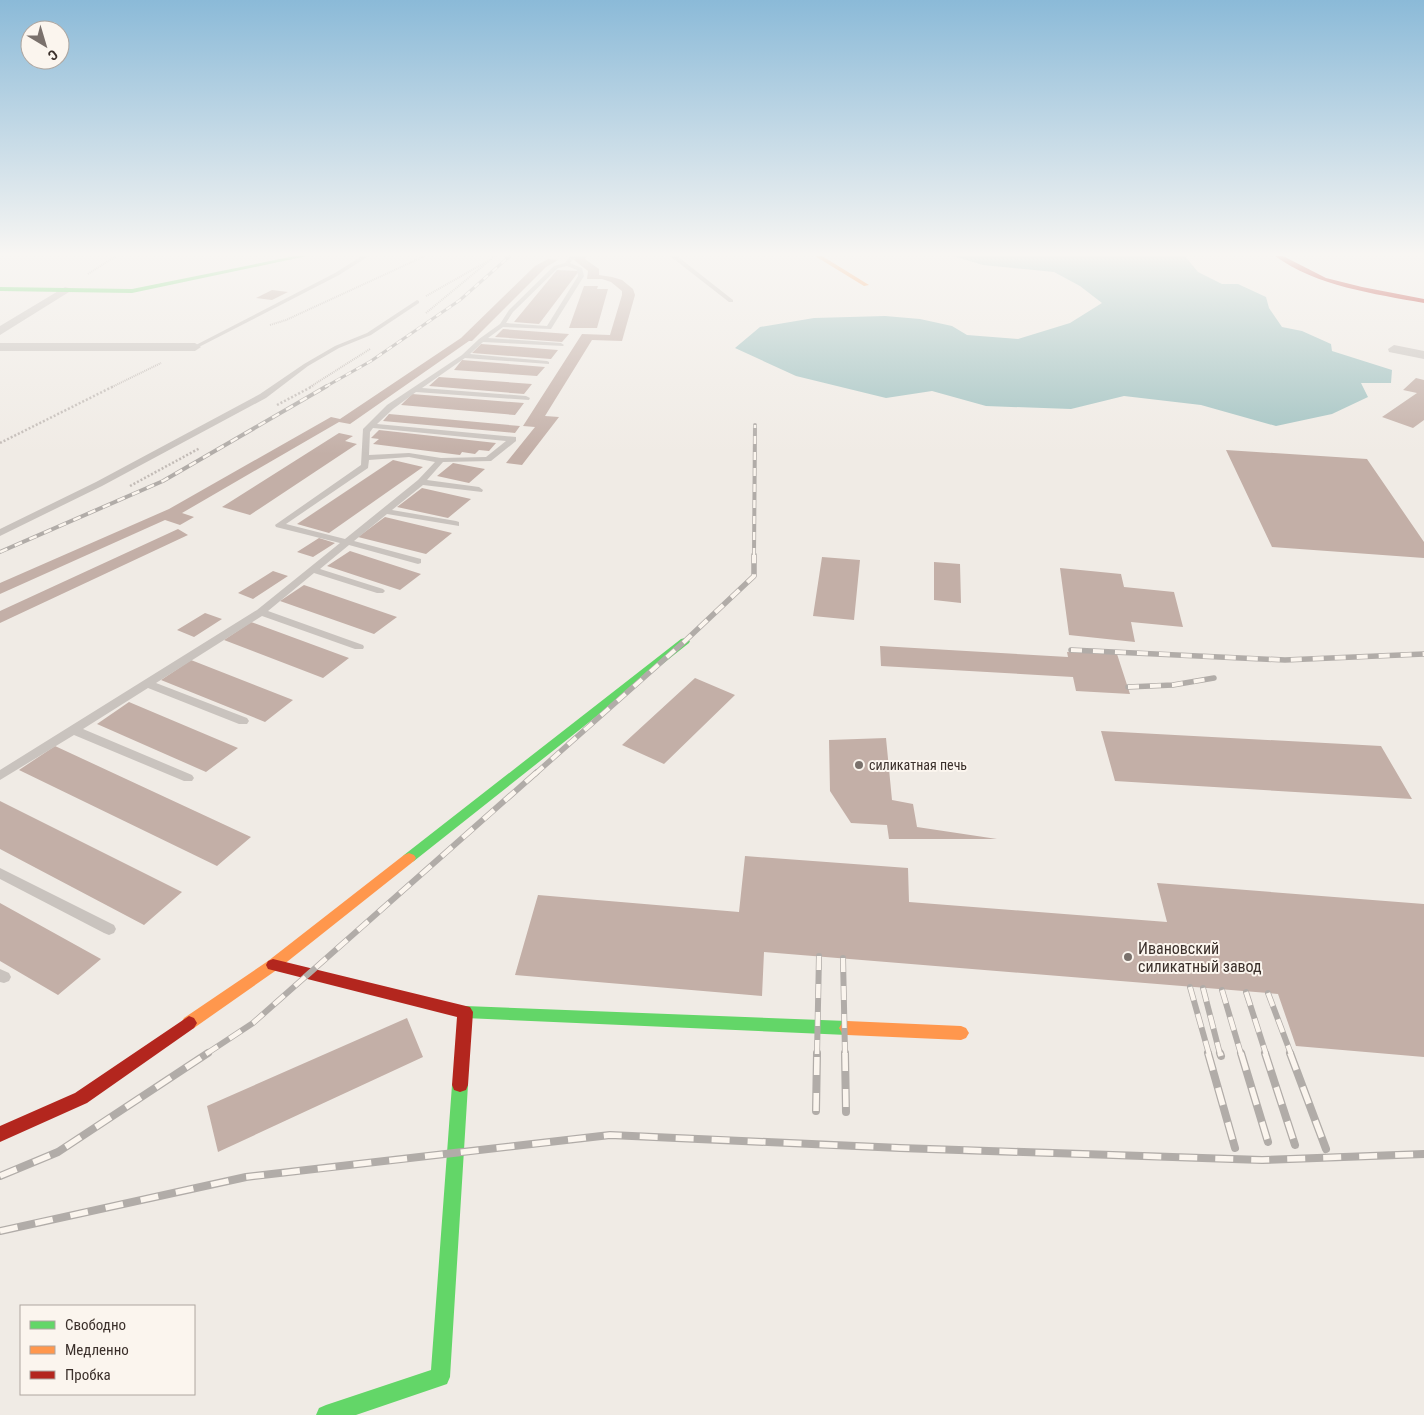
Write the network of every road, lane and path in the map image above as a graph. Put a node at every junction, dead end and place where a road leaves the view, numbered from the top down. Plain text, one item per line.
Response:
1 (15, 322) edge
2 (244, 322) edge
3 (387, 322) edge
4 (504, 322) edge
5 (554, 322) edge
6 (502, 326) junction
7 (0, 332) edge
8 (481, 340) junction
9 (561, 345) dead end
10 (0, 347) edge
11 (195, 347) joint
12 (1394, 349) dead end
13 (1424, 355) edge
14 (464, 356) junction
15 (547, 364) dead end
16 (415, 390) junction
17 (526, 398) dead end
18 (372, 426) junction
19 (366, 458) junction
20 (441, 460) junction
21 (421, 482) junction
22 (479, 490) dead end
23 (386, 511) junction
24 (456, 524) dead end
25 (0, 533) edge
26 (347, 542) junction
27 (418, 561) dead end
28 (312, 570) junction
29 (380, 592) dead end
30 (261, 612) junction
31 (685, 641) dead end
32 (359, 647) dead end
33 (148, 684) junction
34 (242, 721) dead end
35 (74, 730) junction
36 (0, 776) edge
37 (188, 778) dead end
38 (0, 873) edge
39 (109, 929) dead end
40 (273, 964) junction
41 (465, 1012) junction
42 (961, 1033) dead end
43 (0, 1134) edge
44 (326, 1415) edge

1 - 7 street
2 - 11 lane
3 - 25 lane
4 - 6 lane
5 - 6 lane
6 - 8 lane
8 - 9 lane
8 - 14 lane
10 - 11 street
12 - 13 street
14 - 15 lane
14 - 16 lane
16 - 17 lane
16 - 18 lane
18 - 19 lane
18 - 20 lane
19 - 20 lane
19 - 26 lane
20 - 21 lane
21 - 22 lane
21 - 23 lane
23 - 24 lane
23 - 26 lane
26 - 27 lane
26 - 28 lane
28 - 29 lane
28 - 30 lane
30 - 32 lane
30 - 33 lane
31 - 40 street
33 - 34 lane
33 - 35 lane
35 - 36 lane
35 - 37 lane
38 - 39 lane
40 - 41 street
40 - 43 street
41 - 42 street
41 - 44 street

